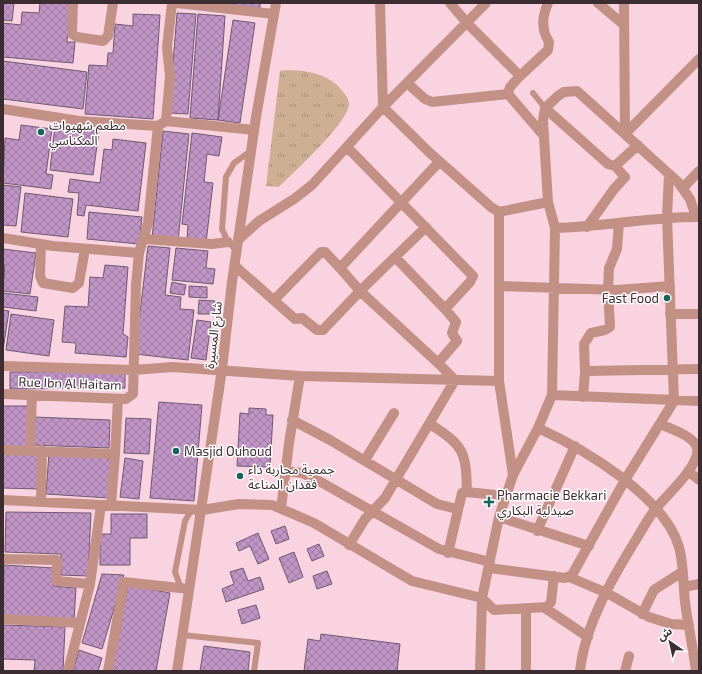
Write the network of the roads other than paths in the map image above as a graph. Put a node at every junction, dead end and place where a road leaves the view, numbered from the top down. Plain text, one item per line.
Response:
1 (73, 3) edge
2 (113, 3) edge
3 (172, 3) edge
4 (177, 3) edge
5 (276, 3) edge
6 (380, 3) edge
7 (450, 3) edge
8 (486, 3) edge
9 (548, 3) edge
10 (598, 3) edge
11 (624, 3) edge
12 (274, 14) junction
13 (467, 23) junction
14 (624, 26) junction
15 (699, 59) edge
16 (520, 76) junction
17 (406, 83) junction
18 (533, 93) dead end
19 (508, 94) junction
20 (383, 107) junction
21 (545, 108) junction
22 (3, 109) edge
23 (162, 123) junction
24 (254, 130) junction
25 (625, 134) junction
26 (544, 136) junction
27 (638, 144) junction
28 (347, 147) junction
29 (251, 151) junction
30 (439, 162) junction
31 (615, 166) junction
32 (699, 171) edge
33 (669, 174) junction
34 (683, 188) junction
35 (548, 202) junction
36 (402, 203) junction
37 (499, 212) junction
38 (667, 217) junction
39 (698, 218) edge
40 (619, 223) junction
41 (426, 227) junction
42 (587, 227) junction
43 (554, 228) junction
44 (3, 238) edge
45 (144, 239) junction
46 (239, 239) junction
47 (228, 242) junction
48 (41, 244) junction
49 (85, 249) junction
50 (237, 251) junction
51 (139, 252) junction
52 (395, 257) junction
53 (235, 266) junction
54 (340, 268) junction
55 (499, 286) junction
56 (670, 286) junction
57 (554, 288) junction
58 (608, 290) junction
59 (360, 291) junction
60 (274, 300) junction
61 (445, 309) junction
62 (670, 314) junction
63 (699, 314) edge
64 (438, 363) junction
65 (3, 366) edge
66 (222, 369) junction
67 (133, 370) junction
68 (672, 370) junction
69 (699, 370) edge
70 (585, 372) junction
71 (300, 376) junction
72 (455, 380) junction
73 (499, 381) junction
74 (3, 394) edge
75 (32, 395) junction
76 (552, 395) junction
77 (583, 397) junction
78 (118, 399) junction
79 (674, 401) junction
80 (699, 401) edge
81 (394, 413) dead end
82 (292, 420) junction
83 (430, 424) junction
84 (660, 424) junction
85 (538, 428) junction
86 (576, 446) junction
87 (3, 450) edge
88 (30, 450) junction
89 (42, 450) junction
90 (115, 454) junction
91 (365, 460) junction
92 (285, 471) junction
93 (688, 471) junction
94 (513, 475) junction
95 (397, 479) junction
96 (625, 480) junction
97 (699, 480) edge
98 (466, 492) junction
99 (506, 496) junction
100 (3, 500) edge
101 (41, 502) junction
102 (106, 505) junction
103 (281, 508) junction
104 (197, 509) junction
105 (458, 509) junction
106 (655, 509) junction
107 (373, 511) junction
108 (499, 518) junction
109 (537, 531) junction
110 (349, 545) junction
111 (589, 546) junction
112 (448, 553) junction
113 (3, 559) edge
114 (490, 565) junction
115 (682, 572) junction
116 (554, 576) junction
117 (569, 577) junction
118 (90, 584) junction
119 (699, 584) edge
120 (684, 587) junction
121 (185, 589) junction
122 (607, 593) junction
123 (482, 598) junction
124 (545, 608) junction
125 (526, 609) junction
126 (642, 614) junction
127 (3, 619) edge
128 (79, 623) junction
129 (689, 625) junction
130 (182, 635) junction
131 (588, 637) junction
132 (629, 656) dead end
133 (68, 671) edge
134 (108, 671) edge
135 (177, 671) edge
136 (254, 671) edge
137 (480, 671) edge
138 (526, 671) edge
139 (580, 671) edge
140 (625, 671) edge
141 (696, 671) edge

1 - 2 street
3 - 23 street
4 - 12 street
5 - 12 street, شارع المسيرة
6 - 20 street
7 - 13 street
8 - 13 street
9 - 16 street
10 - 14 street
11 - 14 street
12 - 24 street, شارع المسيرة
13 - 16 street
13 - 17 street
14 - 25 street
15 - 25 street
16 - 19 street
17 - 19 street
17 - 20 street
18 - 21 lane
19 - 26 street
20 - 28 street
20 - 30 street
21 - 25 street
21 - 26 street
21 - 31 street
22 - 23 street
23 - 24 street
23 - 45 street
24 - 29 street, شارع المسيرة
25 - 27 street
26 - 35 street
27 - 31 street
27 - 33 street
28 - 36 street
28 - 46 street
29 - 46 street, شارع المسيرة
29 - 47 lane
30 - 36 street
30 - 37 street
31 - 42 street
32 - 34 street
33 - 34 street
33 - 38 street
34 - 39 street
35 - 37 street
35 - 43 street
36 - 41 street
36 - 54 street
37 - 55 street
38 - 39 street
38 - 40 street
38 - 56 street
40 - 42 street
40 - 58 street
41 - 52 street
41 - 61 street
42 - 43 street
43 - 57 street
44 - 48 street
45 - 47 street
45 - 51 street
46 - 50 street, شارع المسيرة
47 - 50 lane
48 - 49 street
48 - 49 street
49 - 51 street
50 - 53 street, شارع المسيرة
51 - 67 street
52 - 59 street
52 - 61 street
53 - 60 street
53 - 66 street, شارع المسيرة
54 - 59 street
54 - 60 street
55 - 57 street
55 - 73 street
56 - 58 street
56 - 62 street
57 - 58 street
57 - 76 street
58 - 70 street
59 - 60 street
59 - 64 street
61 - 64 street
62 - 63 street
62 - 68 street
64 - 72 street
65 - 67 street
66 - 67 street
66 - 71 street
66 - 104 street, شارع المسيرة
67 - 78 street, Rue Ibn Al Haitam
68 - 69 street
68 - 70 street
68 - 79 street
70 - 77 street
71 - 72 street
71 - 82 street
72 - 73 street
72 - 83 street
73 - 94 street
74 - 75 street, Rue Ibn Al Haitam
75 - 78 street, Rue Ibn Al Haitam
75 - 88 street
76 - 77 street
76 - 85 street
77 - 79 street
78 - 90 street
79 - 80 street
79 - 84 street
81 - 91 street
82 - 91 street
82 - 92 street
83 - 95 street
83 - 98 street
84 - 93 street
84 - 96 street
85 - 86 street
85 - 94 street
86 - 96 street
86 - 109 street
87 - 88 street
88 - 89 street
89 - 90 street
89 - 101 street
90 - 102 street
91 - 95 street
92 - 103 street
92 - 107 street
93 - 97 street
93 - 106 street
94 - 99 street
95 - 105 street
95 - 107 street
96 - 106 street
96 - 111 street
98 - 99 street
98 - 105 street
99 - 108 street
100 - 101 street
101 - 102 street
102 - 104 street
102 - 118 street
103 - 104 street
103 - 110 street
104 - 121 street, شارع المسيرة
104 - 121 lane
105 - 112 street
106 - 115 street
106 - 122 street
107 - 110 street
107 - 112 street
108 - 109 street
108 - 114 street
109 - 111 street
110 - 123 street
111 - 117 street
112 - 114 street
113 - 118 street
114 - 116 street
114 - 123 street
115 - 120 street
115 - 126 street
116 - 117 street
116 - 124 street
117 - 122 street
118 - 128 street
119 - 120 street
120 - 129 street
121 - 130 street, شارع المسيرة
121 - 134 street
122 - 126 street
122 - 131 street
123 - 125 street
123 - 137 street
124 - 125 street
124 - 131 street
125 - 138 street
126 - 129 street
127 - 128 street
128 - 133 street
129 - 141 street
130 - 135 street, شارع المسيرة
130 - 136 lane
131 - 139 street
132 - 140 street

